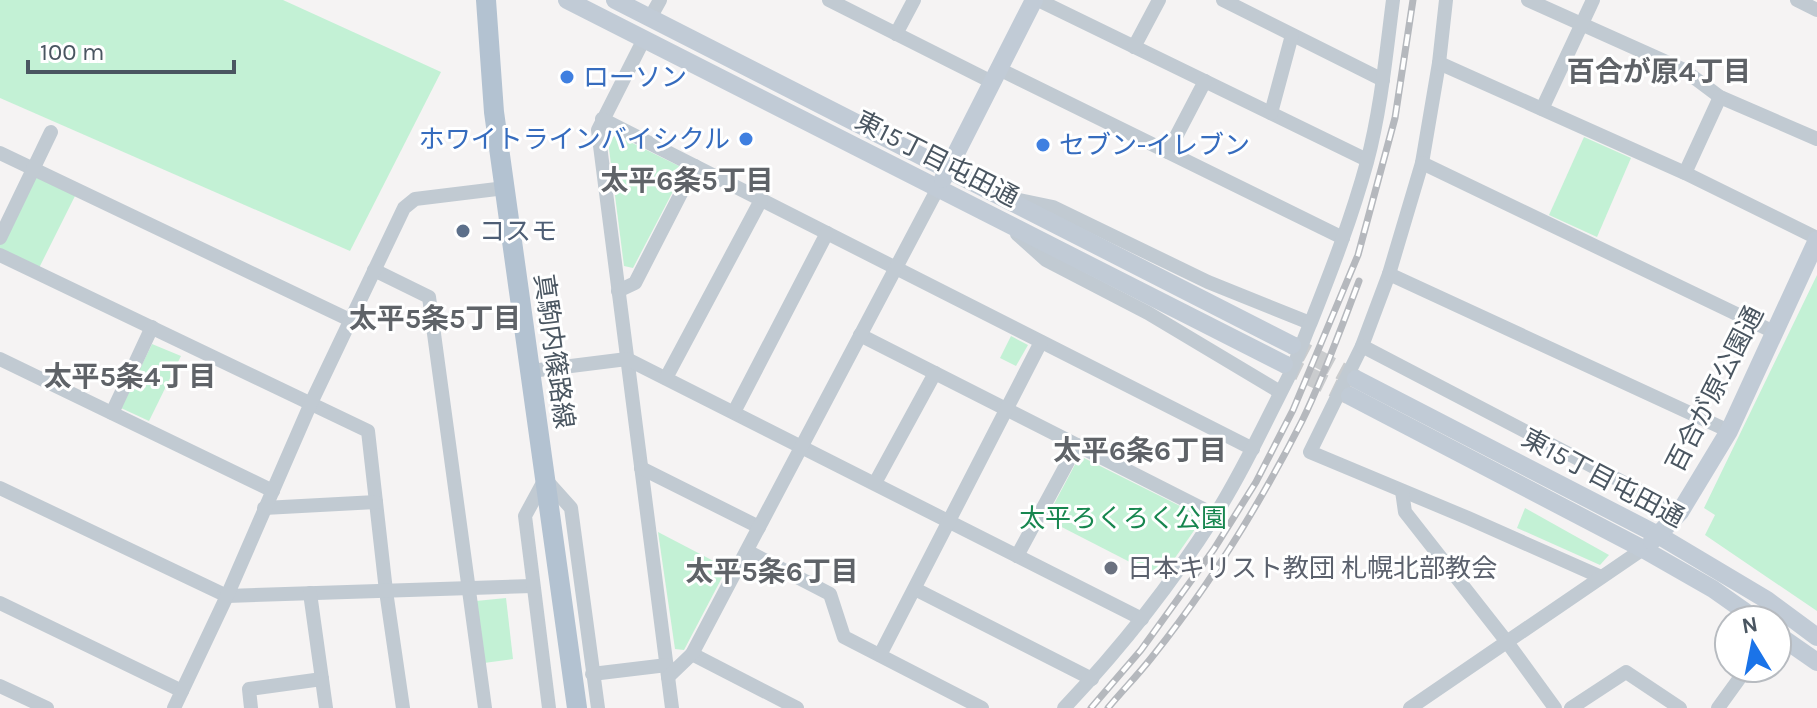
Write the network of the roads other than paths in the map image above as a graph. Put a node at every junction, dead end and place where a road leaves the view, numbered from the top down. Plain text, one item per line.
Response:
1 (486, 0) edge
2 (567, 0) edge
3 (615, 0) edge
4 (660, 0) edge
5 (829, 0) edge
6 (914, 0) edge
7 (1036, 0) edge
8 (1159, 0) edge
9 (1223, 0) edge
10 (1393, 0) edge
11 (1446, 0) edge
12 (1528, 0) edge
13 (1593, 0) edge
14 (1797, 0) edge
15 (1817, 10) edge
16 (650, 18) junction
17 (1582, 24) junction
18 (896, 34) junction
19 (1292, 35) junction
20 (644, 39) junction
21 (1134, 47) junction
22 (1439, 63) junction
23 (996, 76) junction
24 (1383, 80) junction
25 (1205, 81) junction
26 (1720, 97) junction
27 (1542, 109) junction
28 (1271, 113) junction
29 (602, 119) junction
30 (51, 132) dead end
31 (1817, 139) edge
32 (1168, 152) junction
33 (0, 153) edge
34 (1367, 160) junction
35 (1422, 163) junction
36 (695, 166) junction
37 (948, 169) junction
38 (34, 170) junction
39 (1685, 173) junction
40 (505, 188) junction
41 (938, 188) junction
42 (1002, 197) junction
43 (761, 200) junction
44 (1004, 221) junction
45 (827, 233) junction
46 (0, 238) edge
47 (1343, 238) junction
48 (1817, 239) edge
49 (0, 255) edge
50 (896, 268) junction
51 (374, 270) junction
52 (1389, 274) junction
53 (618, 291) junction
54 (350, 320) junction
55 (1310, 323) junction
56 (152, 327) junction
57 (1774, 332) junction
58 (860, 335) junction
59 (1041, 342) junction
60 (1292, 345) tunnel mouth
61 (1362, 346) junction
62 (0, 359) edge
63 (627, 359) junction
64 (1284, 364) tunnel mouth
65 (531, 371) junction
66 (935, 373) junction
67 (666, 378) junction
68 (1280, 392) junction
69 (311, 403) junction
70 (1007, 410) junction
71 (734, 412) junction
72 (112, 413) junction
73 (1729, 431) junction
74 (1077, 445) junction
75 (802, 446) junction
76 (1253, 449) junction
77 (641, 468) junction
78 (545, 479) junction
79 (875, 483) junction
80 (0, 488) edge
81 (273, 491) junction
82 (1402, 491) junction
83 (376, 502) junction
84 (264, 508) junction
85 (1680, 512) junction
86 (1215, 515) junction
87 (949, 521) junction
88 (759, 527) junction
89 (1658, 535) junction
90 (1643, 549) junction
91 (747, 551) junction
92 (1017, 556) junction
93 (1601, 577) junction
94 (532, 586) junction
95 (470, 589) junction
96 (915, 589) junction
97 (386, 591) junction
98 (310, 593) junction
99 (227, 596) junction
100 (0, 603) edge
101 (1734, 604) edge
102 (1142, 619) junction
103 (1817, 637) edge
104 (1507, 642) junction
105 (1793, 645) edge
106 (692, 654) junction
107 (880, 655) junction
108 (1817, 662) edge
109 (668, 671) junction
110 (592, 674) junction
111 (322, 679) junction
112 (1092, 679) junction
113 (1735, 684) edge
114 (0, 686) edge
115 (182, 691) junction
116 (47, 708) edge
117 (174, 708) edge
118 (251, 708) edge
119 (326, 708) edge
120 (403, 708) edge
121 (485, 708) edge
122 (549, 708) edge
123 (577, 708) edge
124 (598, 708) edge
125 (672, 708) edge
126 (797, 708) edge
127 (982, 708) edge
128 (1064, 708) edge
129 (1410, 708) edge
130 (1555, 708) edge
131 (1571, 708) edge
132 (1680, 708) edge
133 (1718, 708) edge

1 - 40 main road, 真駒内篠路線
2 - 20 street, 東15丁目屯田通
3 - 16 street, 東15丁目屯田通
4 - 16 street
5 - 18 street
6 - 18 street
7 - 21 street
7 - 23 street
8 - 21 street
9 - 19 street
10 - 24 street
11 - 22 street
12 - 17 street
13 - 17 street
14 - 15 street
16 - 37 street, 東15丁目屯田通
17 - 26 street
17 - 27 street
18 - 23 street
19 - 24 street
19 - 28 street
20 - 29 street
20 - 41 street, 東15丁目屯田通
21 - 25 street
22 - 27 street
22 - 35 street
23 - 32 street
23 - 37 street
24 - 34 street
25 - 28 street
25 - 32 street
26 - 31 street
26 - 39 street
27 - 39 street
28 - 34 street
29 - 36 street
29 - 53 street
30 - 38 street
32 - 47 street
33 - 38 street
34 - 47 street
35 - 52 street
35 - 57 street
36 - 43 street
36 - 53 street
37 - 41 street
37 - 42 street, 東15丁目屯田通
38 - 46 street
38 - 54 street
39 - 48 street
40 - 51 street
40 - 65 main road, 真駒内篠路線
41 - 44 street, 東15丁目屯田通
41 - 50 street
42 - 55 street
42 - 60 street, 東15丁目屯田通
43 - 45 street
43 - 67 street
44 - 64 street, 東15丁目屯田通
44 - 68 street
45 - 50 street
45 - 71 street
47 - 55 street
48 - 57 street, 百合が原公園通
49 - 56 street
50 - 58 street
50 - 59 street
51 - 54 street
51 - 95 street
52 - 61 street
52 - 73 street
53 - 63 street
54 - 69 street
55 - 68 street
56 - 69 street
56 - 72 street
57 - 73 street, 百合が原公園通
58 - 66 street
58 - 75 street
59 - 70 street
59 - 76 street
61 - 82 street
61 - 85 street
62 - 72 street
63 - 65 street
63 - 67 street
63 - 77 street
65 - 78 main road, 真駒内篠路線
66 - 70 street
66 - 79 street
67 - 71 street
68 - 76 street
69 - 81 street
69 - 83 street
70 - 74 street
70 - 87 street
71 - 75 street
72 - 81 street
73 - 85 street, 百合が原公園通
74 - 86 street
74 - 92 street
75 - 79 street
75 - 88 street
76 - 86 street
77 - 88 street
77 - 109 street
78 - 94 street
78 - 110 street
78 - 123 main road, 真駒内篠路線
79 - 87 street
80 - 99 street
81 - 84 street
82 - 93 street
82 - 104 street
83 - 84 street
83 - 97 street
84 - 99 street
85 - 89 street, 百合が原公園通
86 - 102 street
87 - 92 street
87 - 96 street
88 - 91 street
89 - 90 street, 百合が原公園通
89 - 90 street, 東15丁目屯田通
89 - 103 street, 東15丁目屯田通
90 - 93 street
90 - 101 street, 東15丁目屯田通
91 - 106 street
91 - 107 street
92 - 102 street
93 - 104 street
94 - 95 street
94 - 122 street
95 - 97 street
95 - 121 street
96 - 107 street
96 - 112 street
97 - 98 street
97 - 120 street
98 - 99 street
98 - 111 street
99 - 115 street
100 - 115 street
102 - 112 street
104 - 129 street
104 - 130 street
105 - 108 street
106 - 109 street
106 - 126 street
107 - 127 street
109 - 110 street
109 - 125 street
110 - 124 street
111 - 118 street
111 - 119 street
112 - 128 street
113 - 133 street
114 - 116 street
115 - 117 street
131 - 132 street

